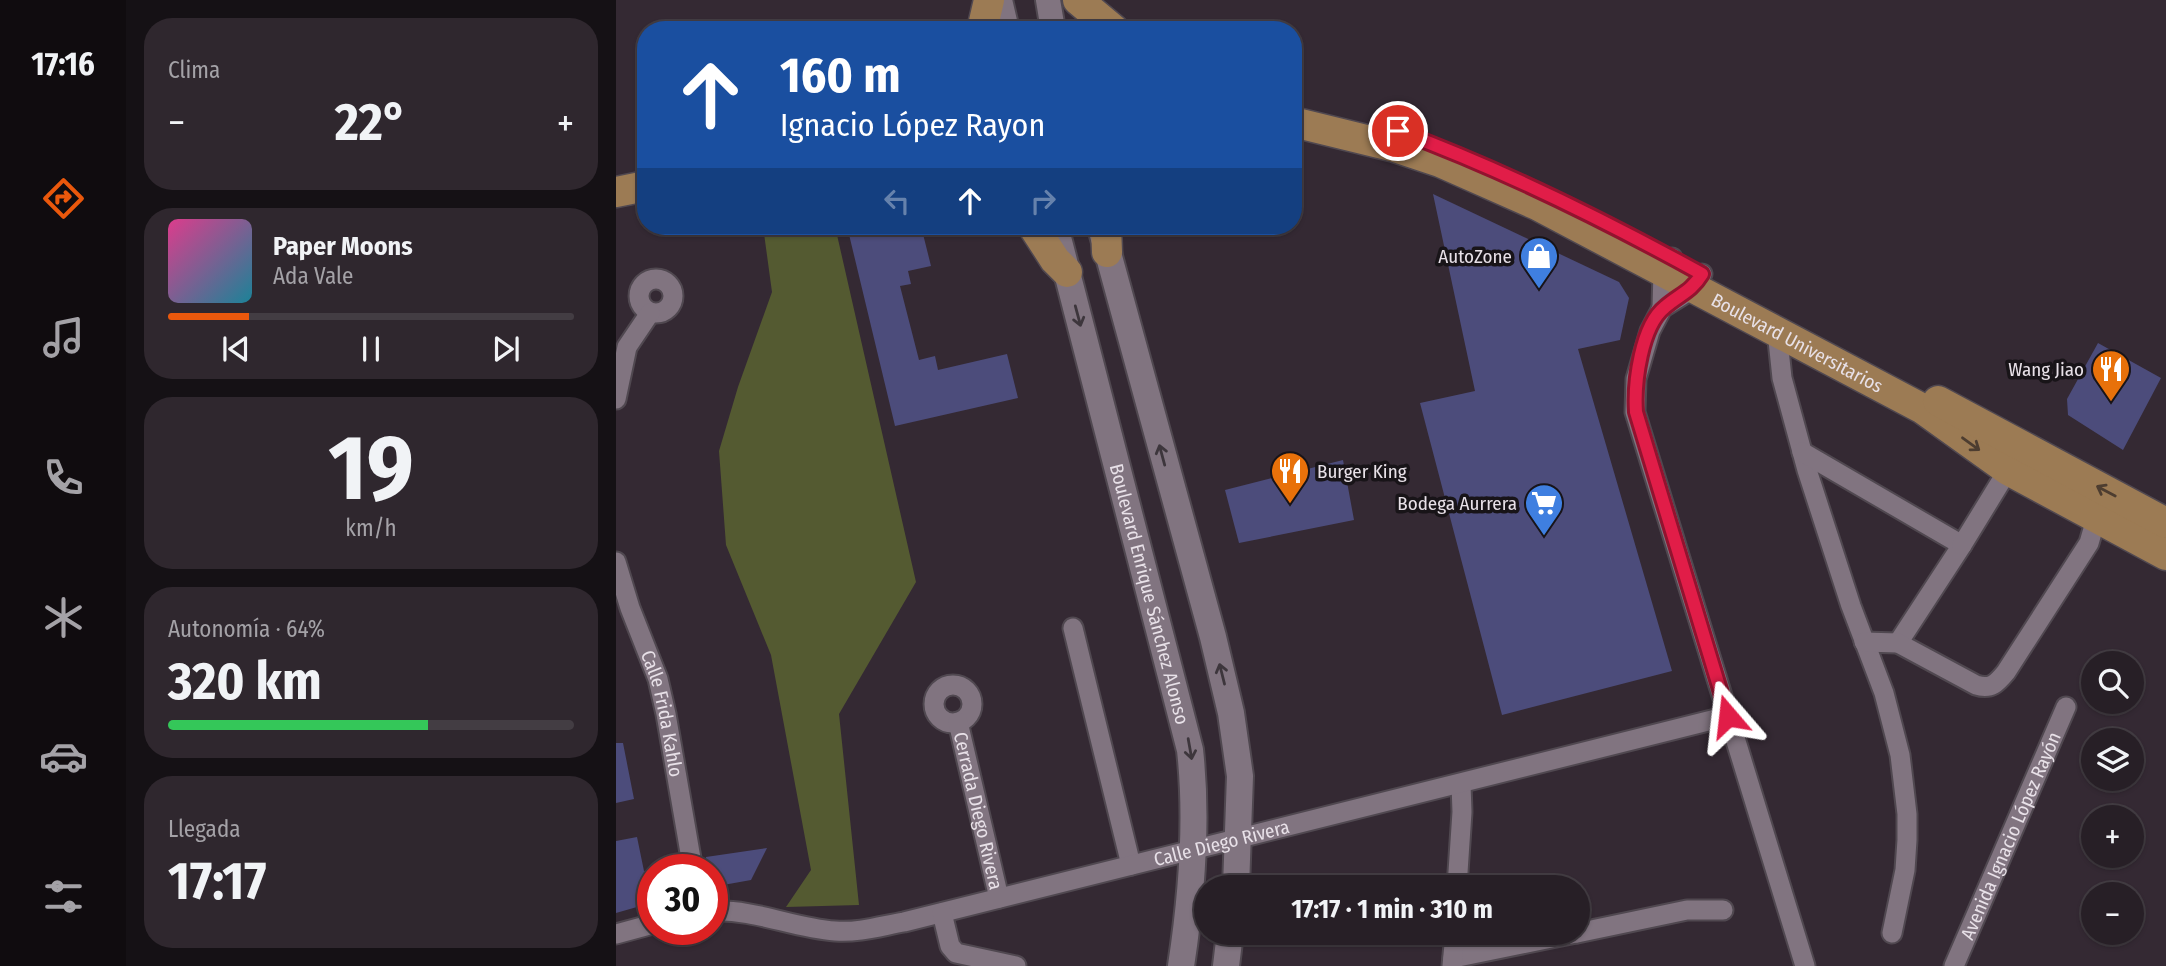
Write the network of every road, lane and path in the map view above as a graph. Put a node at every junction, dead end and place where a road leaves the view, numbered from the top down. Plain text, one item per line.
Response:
1 (989, 0) edge
2 (1000, 0) edge
3 (1048, 0) edge
4 (1078, 0) edge
5 (984, 21) edge
6 (1005, 21) edge
7 (1052, 21) edge
8 (1103, 21) edge
9 (1302, 108) edge
10 (1302, 124) edge
11 (637, 187) edge
12 (616, 191) edge
13 (1039, 235) edge
14 (1057, 235) edge
15 (1104, 235) edge
16 (1668, 264) junction
17 (1067, 272) junction
18 (1698, 281) junction
19 (1662, 309) junction
20 (650, 313) dead end
21 (1777, 331) junction
22 (621, 348) edge
23 (616, 399) edge
24 (1927, 403) junction
25 (1801, 452) junction
26 (2008, 470) junction
27 (2096, 519) junction
28 (2166, 523) edge
29 (1962, 545) junction
30 (2166, 555) edge
31 (616, 562) edge
32 (1073, 628) dead end
33 (1864, 642) junction
34 (1898, 643) junction
35 (2066, 707) dead end
36 (1728, 716) junction
37 (958, 722) dead end
38 (1461, 783) junction
39 (1239, 838) junction
40 (1193, 850) junction
41 (689, 854) edge
42 (1130, 865) junction
43 (1237, 875) edge
44 (1458, 875) edge
45 (999, 898) junction
46 (1723, 910) dead end
47 (728, 912) edge
48 (942, 913) junction
49 (637, 928) edge
50 (1590, 930) edge
51 (1892, 933) dead end
52 (616, 934) edge
53 (1229, 945) edge
54 (1525, 945) edge
55 (1453, 962) edge
56 (1016, 966) edge
57 (1181, 966) edge
58 (1226, 966) edge
59 (1805, 966) edge
60 (1954, 966) edge

1 - 5 main road
2 - 6 street
3 - 7 street
4 - 8 main road
9 - 16 main road, Boulevard Universitarios
10 - 16 main road, Boulevard Universitarios
11 - 12 main road
13 - 17 main road
14 - 17 main road, Boulevard Enrique Sánchez Alonso
39 -> 15 main road
16 - 18 main road, Boulevard Universitarios
16 - 19 street
17 -> 40 main road, Boulevard Enrique Sánchez Alonso
18 - 19 street
18 - 21 main road, Boulevard Universitarios
18 - 24 main road, Boulevard Universitarios
19 - 36 street
20 - 22 street
21 - 24 main road, Boulevard Universitarios
21 - 25 street
22 - 23 street
24 -> 26 main road, Boulevard Universitarios
28 -> 24 main road, Boulevard Universitarios
25 - 29 street
25 - 33 street
26 - 27 main road, Boulevard Universitarios
26 - 29 street
27 - 30 main road, Boulevard Universitarios
27 - 34 street
29 - 34 street
31 - 41 street, Calle Frida Kahlo
32 - 42 street
33 - 34 street
33 - 51 street
35 - 60 street, Avenida Ignacio López Rayón
36 - 38 street, Calle Diego Rivera
36 - 59 street
37 - 45 street, Cerrada Diego Rivera
38 - 39 street, Calle Diego Rivera
38 - 44 street
39 - 40 street, Calle Diego Rivera
39 - 43 main road
40 - 42 street, Calle Diego Rivera
40 - 57 main road, Boulevard Enrique Sánchez Alonso
42 - 45 street, Calle Diego Rivera
45 - 48 street, Calle Diego Rivera
46 - 50 street
47 - 48 street, Calle Diego Rivera
48 - 56 street
49 - 52 street
53 - 58 main road
54 - 55 street

